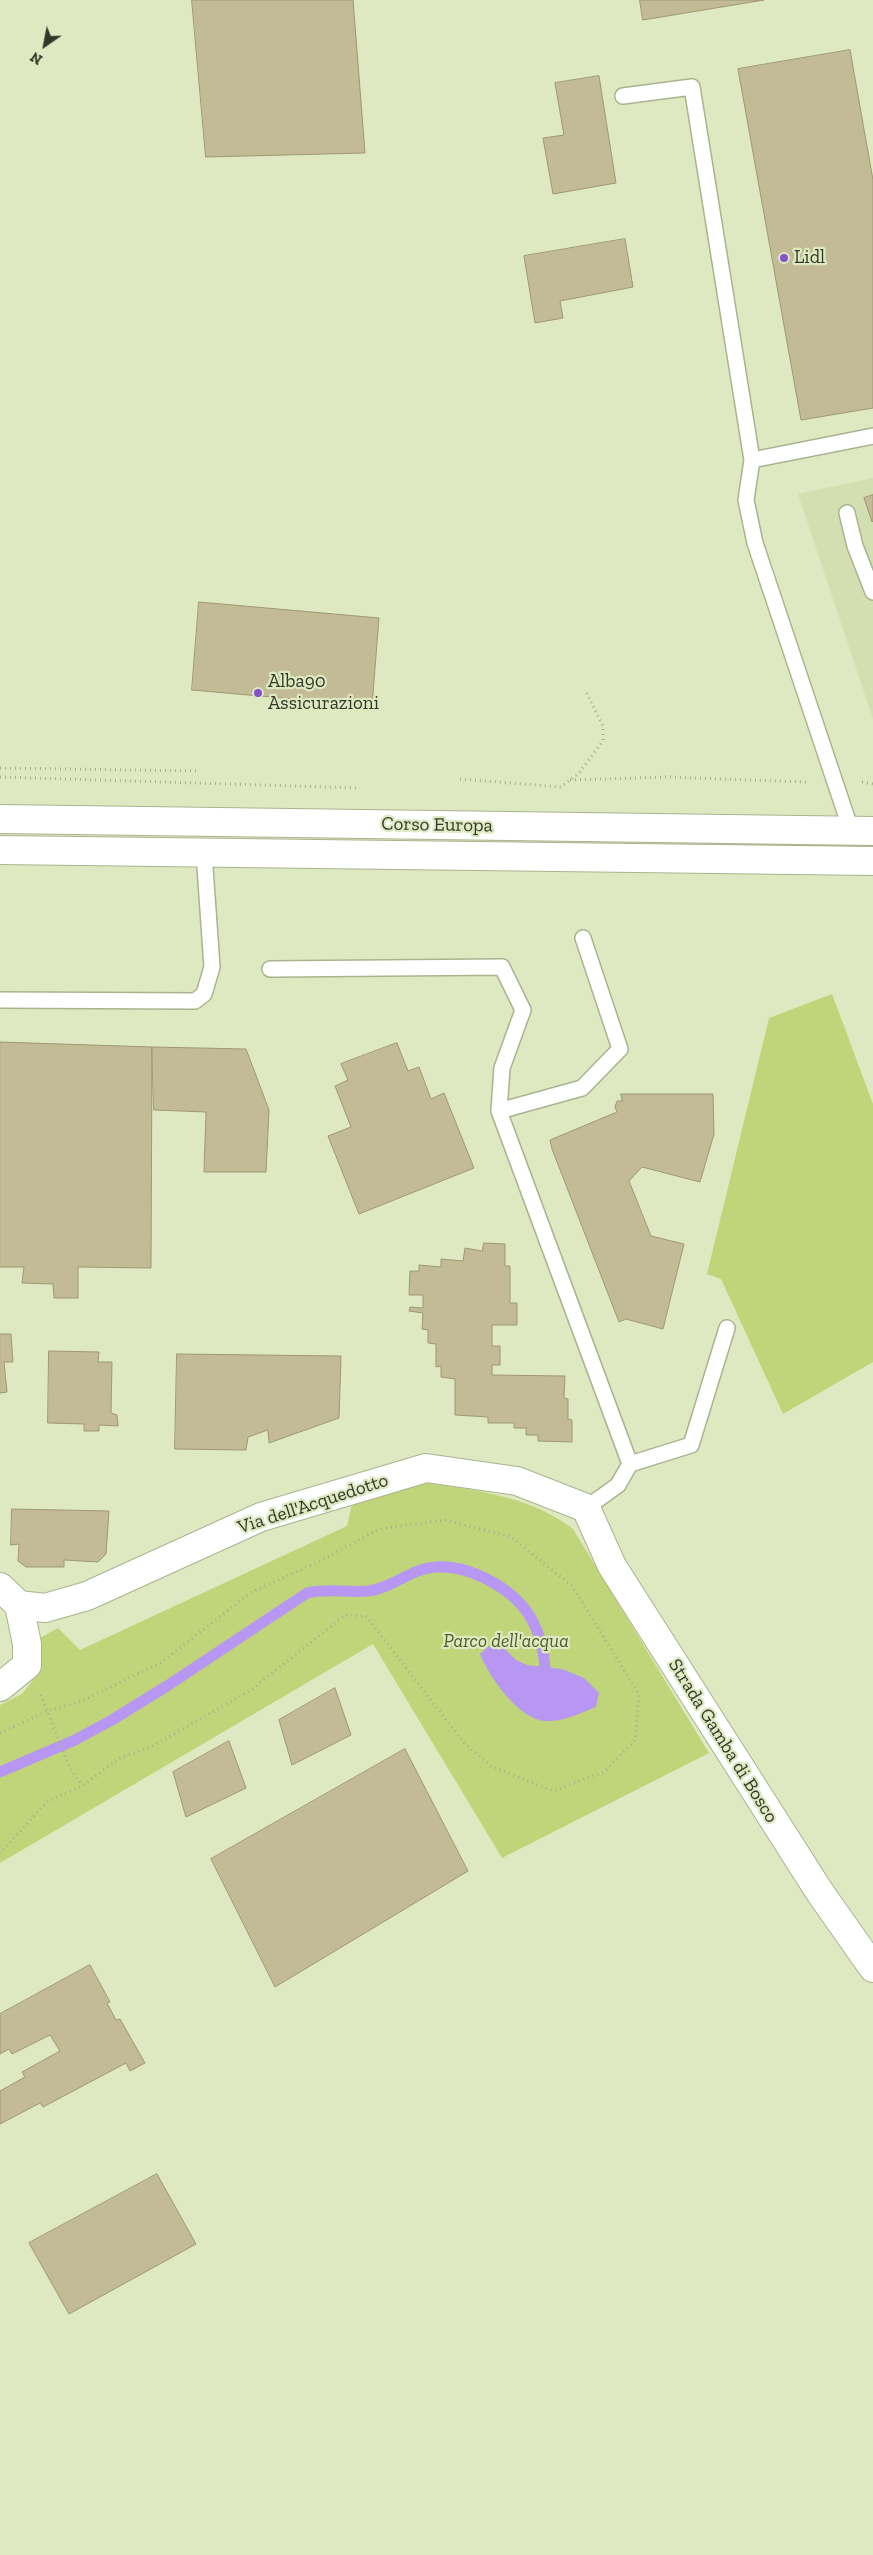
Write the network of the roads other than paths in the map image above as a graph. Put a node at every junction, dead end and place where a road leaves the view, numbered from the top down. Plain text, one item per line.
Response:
1 (623, 96) dead end
2 (873, 436) edge
3 (752, 460) junction
4 (846, 513) dead end
5 (873, 592) edge
6 (0, 819) edge
7 (862, 831) edge
8 (0, 850) edge
9 (204, 853) junction
10 (873, 861) edge
11 (583, 938) dead end
12 (270, 969) dead end
13 (0, 1000) edge
14 (499, 1111) junction
15 (727, 1328) dead end
16 (630, 1464) junction
17 (586, 1508) junction
18 (9, 1596) edge
19 (0, 1687) edge
20 (873, 1968) edge

1 - 3 lane
2 - 3 lane
3 - 7 lane
4 - 5 lane
6 - 7 main road, Corso Europa
8 - 9 main road, Corso Europa
9 - 10 main road, Corso Europa
9 - 13 lane
11 - 14 lane
12 - 14 lane
14 - 16 lane
15 - 16 lane
16 - 17 lane
17 - 18 main road, Via dell'Acquedotto
17 - 20 main road, Strada Gamba di Bosco
18 - 19 main road, Via dell'Acquedotto

